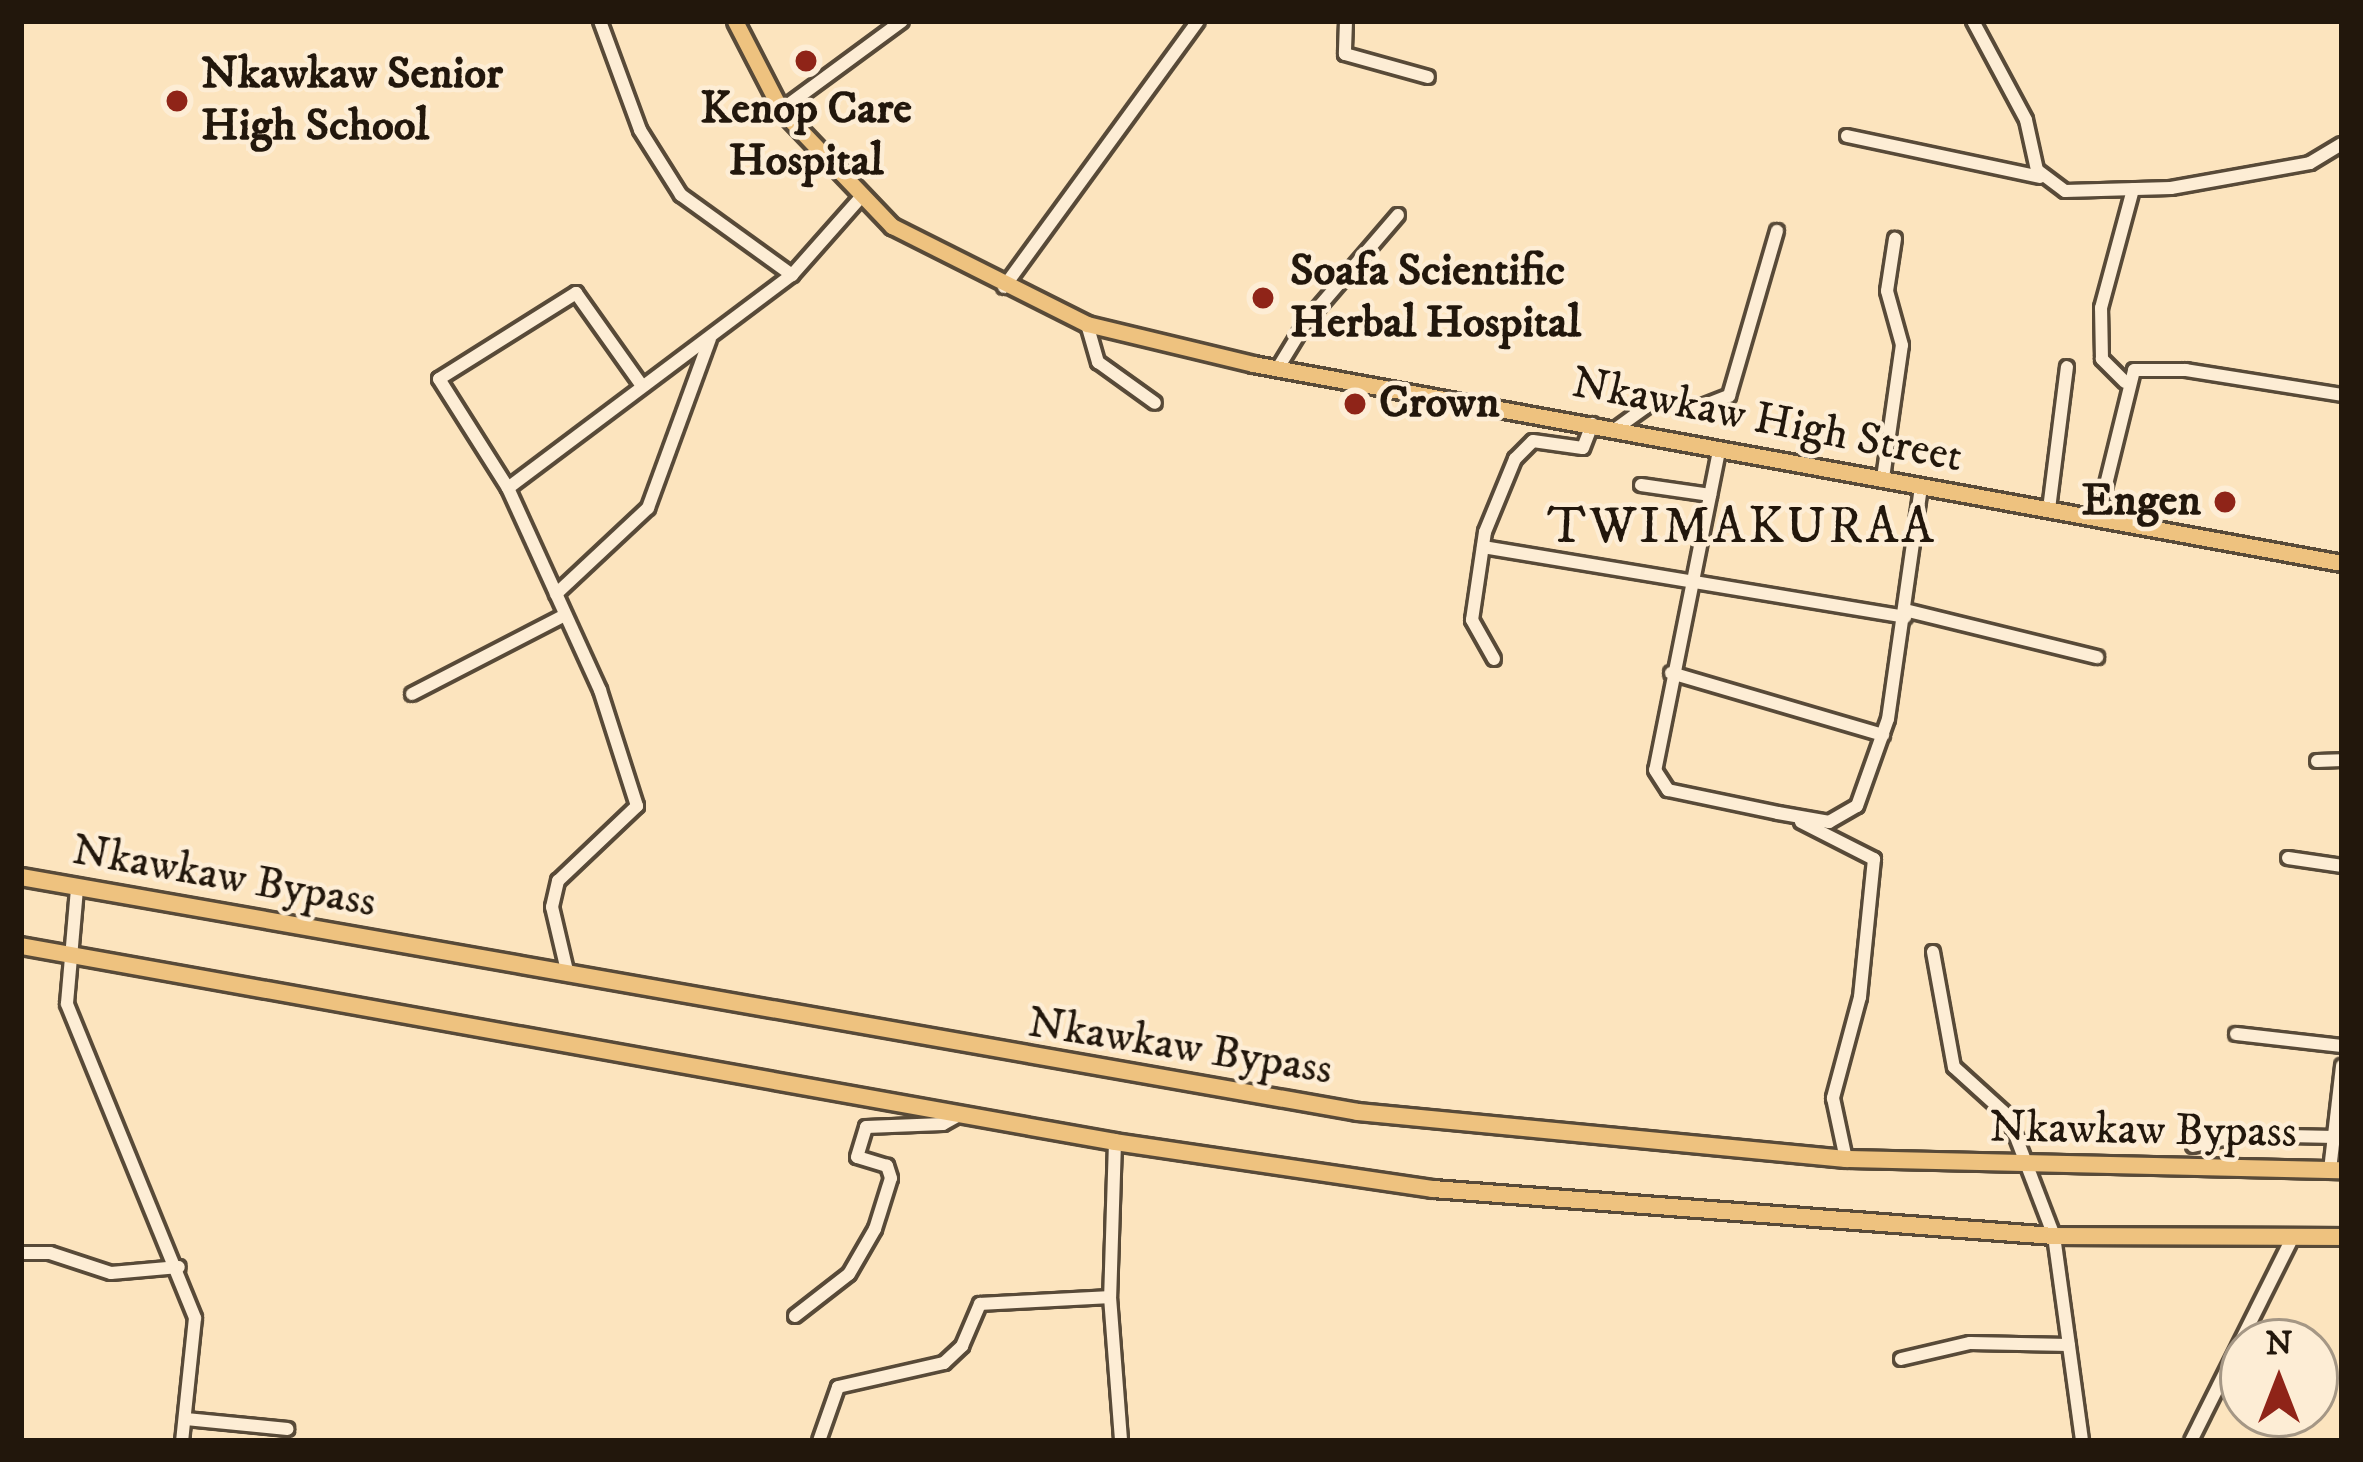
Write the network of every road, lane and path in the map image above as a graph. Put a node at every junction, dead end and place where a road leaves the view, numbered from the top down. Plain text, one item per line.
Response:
1 (601, 21) edge
2 (735, 21) edge
3 (902, 21) edge
4 (1198, 21) edge
5 (1346, 21) edge
6 (1973, 21) edge
7 (1428, 77) dead end
8 (781, 110) junction
9 (1847, 136) dead end
10 (2342, 144) edge
11 (2042, 177) junction
12 (2133, 189) junction
13 (861, 197) junction
14 (1398, 215) dead end
15 (1778, 232) dead end
16 (1895, 239) dead end
17 (792, 275) junction
18 (1003, 288) junction
19 (1087, 324) junction
20 (711, 338) junction
21 (2067, 367) dead end
22 (1278, 368) junction
23 (2125, 382) junction
24 (640, 383) junction
25 (2342, 395) edge
26 (1155, 404) dead end
27 (1592, 424) junction
28 (1617, 428) junction
29 (1719, 451) junction
30 (1883, 478) junction
31 (1641, 485) dead end
32 (1921, 486) junction
33 (508, 488) junction
34 (1709, 495) junction
35 (2049, 509) junction
36 (2098, 517) junction
37 (1483, 547) junction
38 (2342, 563) edge
39 (1692, 578) junction
40 (556, 594) junction
41 (1905, 614) junction
42 (563, 616) junction
43 (2097, 657) dead end
44 (1495, 659) dead end
45 (1671, 673) junction
46 (412, 694) dead end
47 (1883, 735) junction
48 (2342, 760) edge
49 (2317, 761) dead end
50 (1778, 813) junction
51 (2288, 858) dead end
52 (2342, 866) edge
53 (21, 877) edge
54 (77, 889) junction
55 (21, 946) edge
56 (1933, 952) dead end
57 (69, 954) junction
58 (568, 975) junction
59 (2236, 1034) dead end
60 (2342, 1046) edge
61 (2342, 1066) edge
62 (961, 1114) junction
63 (2338, 1130) edge
64 (1115, 1142) junction
65 (2193, 1146) dead end
66 (1846, 1159) junction
67 (2024, 1166) junction
68 (2336, 1170) edge
69 (2054, 1236) junction
70 (2342, 1237) edge
71 (2292, 1238) junction
72 (21, 1253) edge
73 (179, 1267) junction
74 (1110, 1298) junction
75 (795, 1316) dead end
76 (2069, 1345) junction
77 (1901, 1358) dead end
78 (186, 1419) junction
79 (288, 1429) dead end
80 (182, 1441) edge
81 (819, 1441) edge
82 (1121, 1441) edge
83 (2082, 1441) edge
84 (2192, 1441) edge

1 - 17 street
2 - 8 main road, Nkawkaw High Street
3 - 8 street
4 - 18 street
5 - 7 street
6 - 11 street
8 - 13 main road, Nkawkaw High Street
9 - 11 street
10 - 12 street
11 - 12 street
12 - 23 street
13 - 17 street
13 - 18 main road, Nkawkaw High Street
14 - 22 street
15 - 28 street
16 - 30 street
17 - 20 street
18 - 19 main road, Nkawkaw High Street
19 - 22 main road, Nkawkaw High Street
19 - 26 street
20 - 24 street
20 - 40 street
21 - 35 street
22 - 27 main road, Nkawkaw High Street
23 - 25 street
23 - 36 street
24 - 33 street
24 - 33 street
27 - 28 main road, Nkawkaw High Street
27 - 37 street
28 - 29 main road, Nkawkaw High Street
29 - 30 main road, Nkawkaw High Street
29 - 34 street
30 - 32 main road, Nkawkaw High Street
31 - 34 street
32 - 35 main road, Nkawkaw High Street
32 - 41 street
33 - 40 street
34 - 39 street
35 - 36 main road, Nkawkaw High Street
36 - 38 main road, Nkawkaw High Street
37 - 39 street
37 - 44 street
39 - 41 street
39 - 45 street
40 - 42 street
41 - 43 street
41 - 47 street
42 - 46 street
42 - 58 street
45 - 47 street
45 - 50 street
47 - 50 street
48 - 49 street
50 - 66 street
51 - 52 street
53 - 54 highway, Nkawkaw Bypass
54 - 57 street
54 - 58 highway, Nkawkaw Bypass
55 - 57 highway
56 - 67 street
57 - 62 highway
57 - 73 street
58 - 66 highway, Nkawkaw Bypass
59 - 60 street
61 - 63 street
62 - 64 highway
62 - 75 street
63 - 65 street
63 - 68 street
64 - 69 highway
64 - 74 street
66 - 67 highway, Nkawkaw Bypass
67 - 68 highway, Nkawkaw Bypass
67 - 69 street
69 - 71 highway
69 - 76 street
70 - 71 highway
71 - 84 street
72 - 73 street
73 - 78 street
74 - 81 street
74 - 82 street
76 - 77 street
76 - 83 street
78 - 79 street
78 - 80 street

